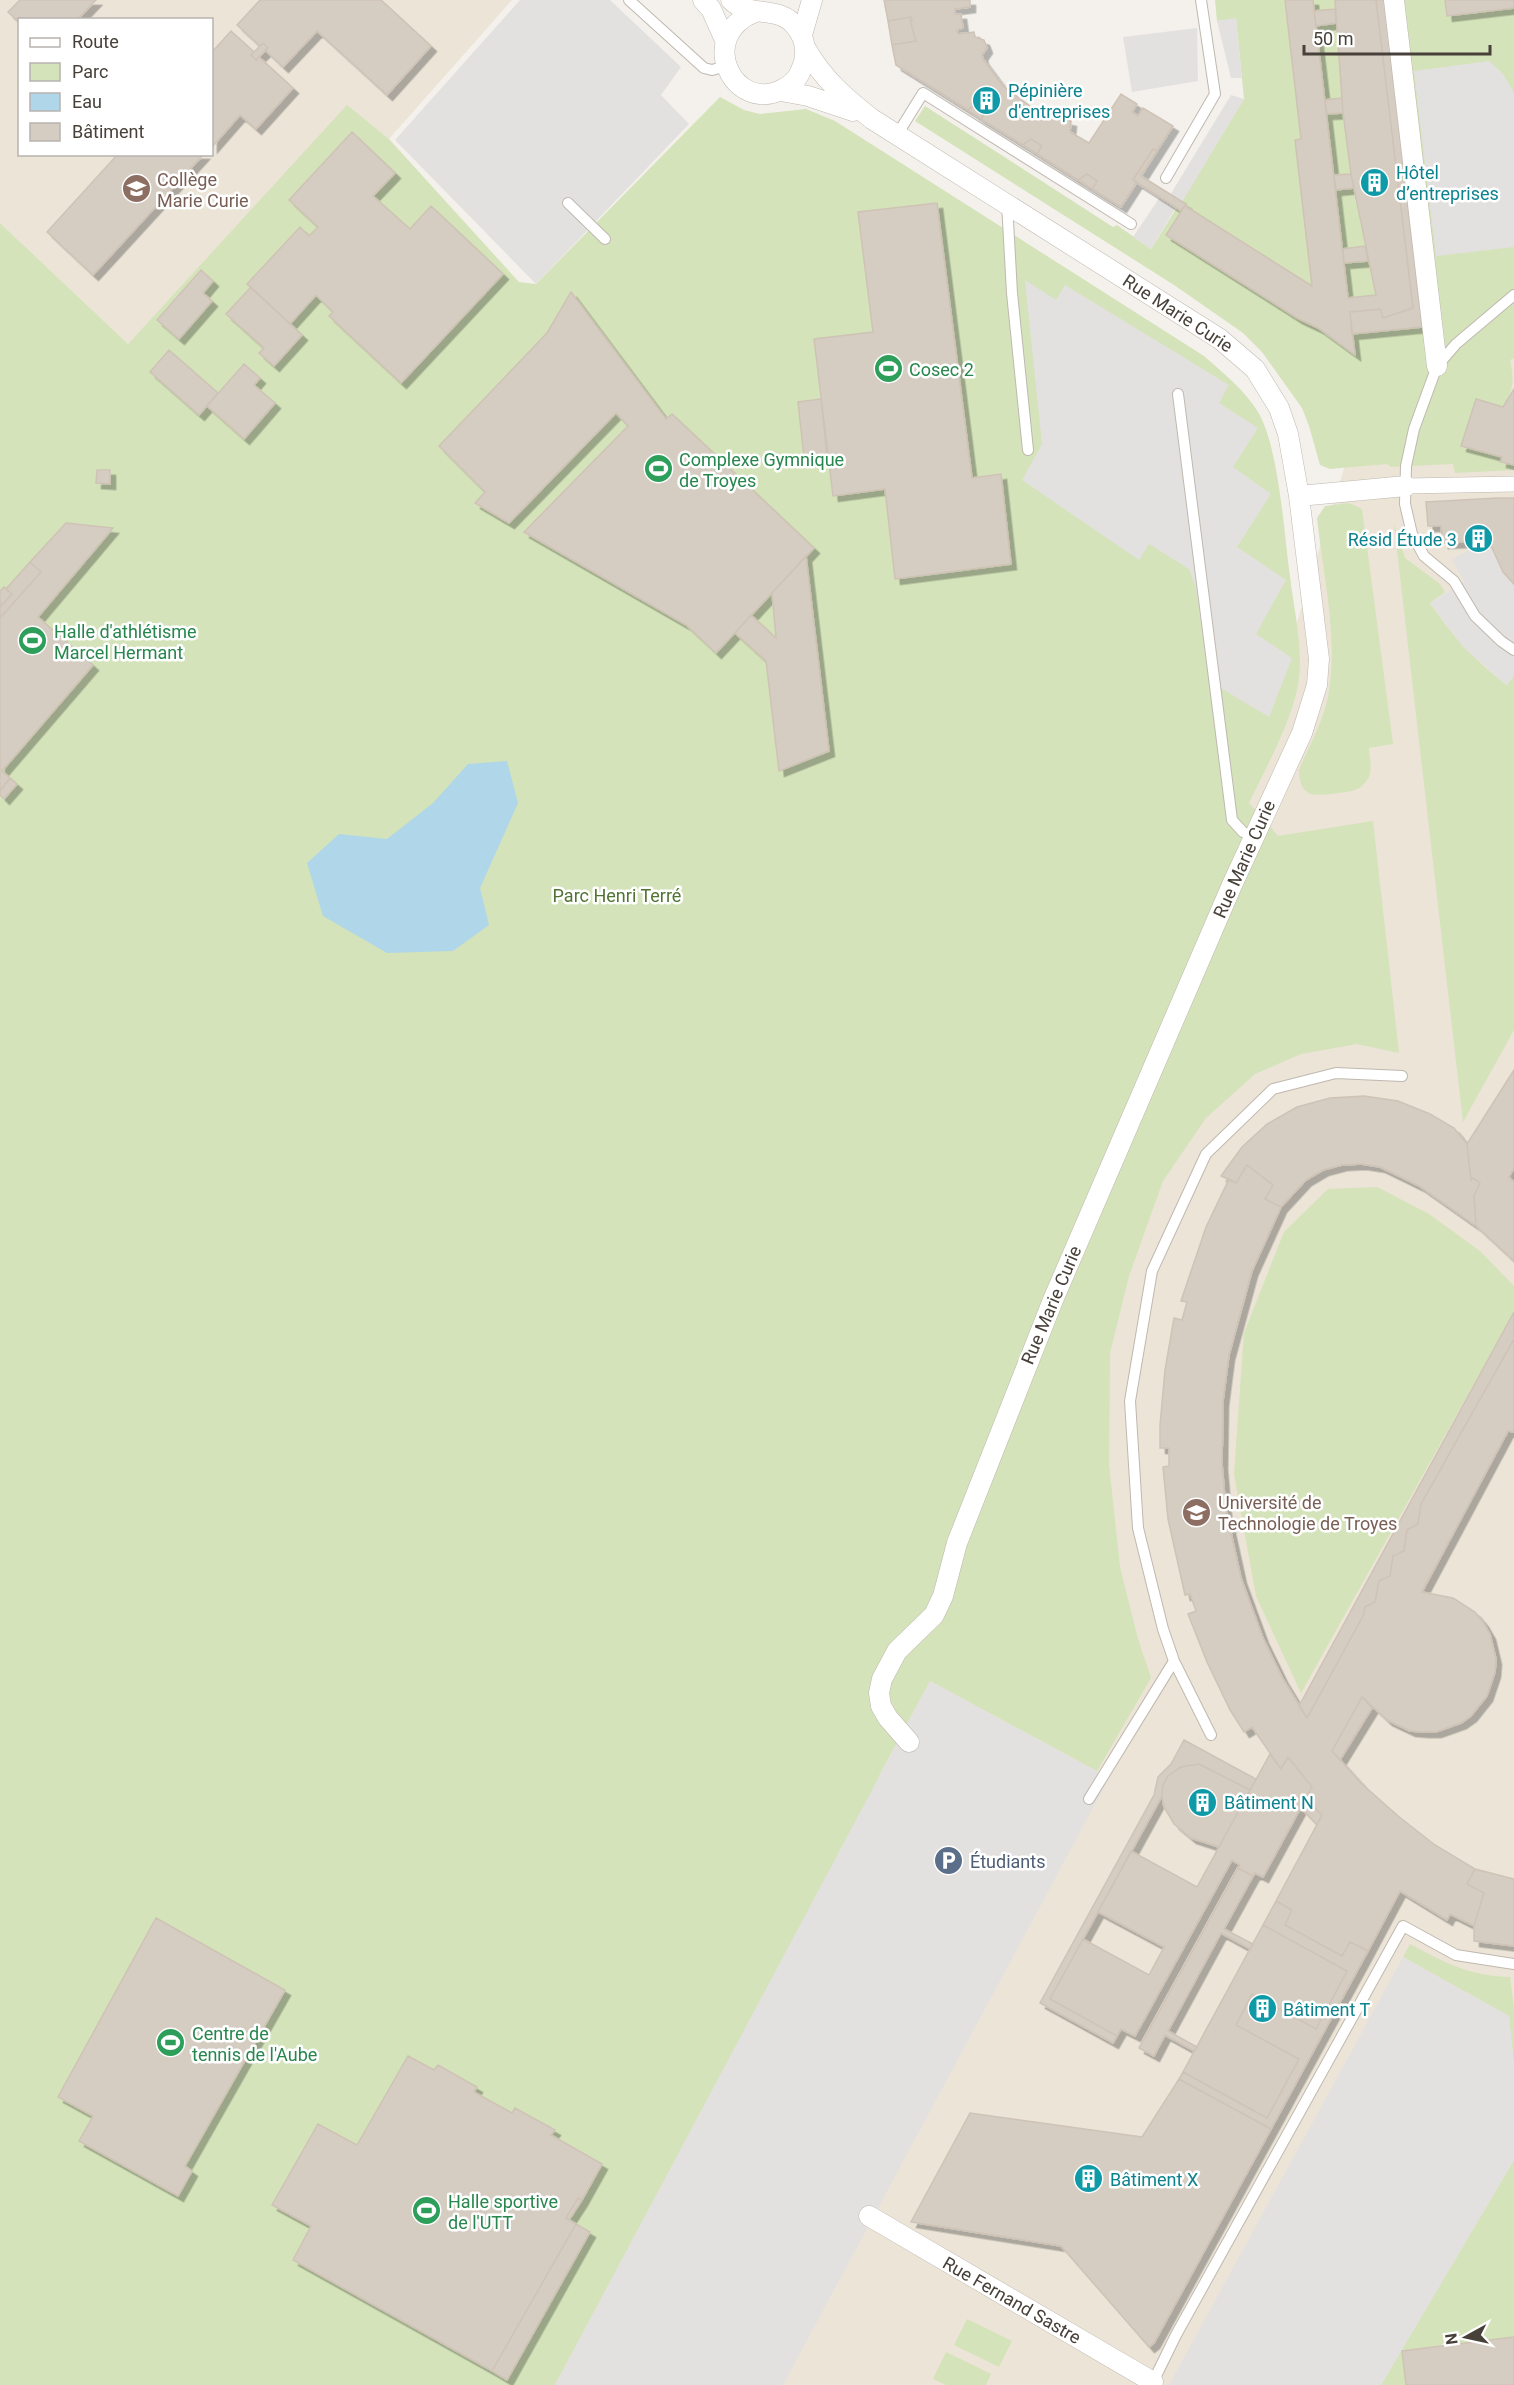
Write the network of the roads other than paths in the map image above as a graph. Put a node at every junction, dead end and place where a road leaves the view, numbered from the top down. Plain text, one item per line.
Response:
1 (629, 0) edge
2 (703, 0) edge
3 (731, 0) edge
4 (812, 0) edge
5 (1201, 0) edge
6 (1394, 0) edge
7 (765, 8) edge
8 (725, 40) junction
9 (804, 42) junction
10 (726, 66) junction
11 (780, 91) junction
12 (872, 119) junction
13 (897, 135) junction
14 (1166, 178) dead end
15 (1007, 202) junction
16 (568, 203) dead end
17 (1131, 224) dead end
18 (605, 239) dead end
19 (1514, 295) edge
20 (1437, 366) junction
21 (1178, 394) dead end
22 (1028, 450) dead end
23 (1514, 484) edge
24 (1406, 486) junction
25 (1299, 496) junction
26 (1514, 650) edge
27 (1254, 837) junction
28 (1402, 1076) dead end
29 (1174, 1661) junction
30 (1210, 1735) dead end
31 (909, 1742) dead end
32 (1089, 1799) dead end
33 (1514, 1964) edge
34 (868, 2216) dead end
35 (1152, 2384) edge

1 - 10 lane
2 - 8 street
3 - 7 street
4 - 9 street
5 - 14 lane
6 - 20 street
7 - 8 street
7 - 9 street
8 - 10 street
9 - 11 street
9 - 12 street, Rue Marie Curie
10 - 11 street
11 - 12 street, Rue Marie Curie
12 - 13 street, Rue Marie Curie
13 - 15 street, Rue Marie Curie
13 - 17 lane
15 - 22 lane
15 - 25 street, Rue Marie Curie
16 - 18 lane
19 - 20 lane
20 - 24 lane
21 - 27 lane
23 - 24 street
24 - 25 street
24 - 26 lane
25 - 27 street, Rue Marie Curie
27 - 31 street, Rue Marie Curie
28 - 29 lane
29 - 30 lane
29 - 32 lane
33 - 35 lane
34 - 35 street, Rue Fernand Sastre

